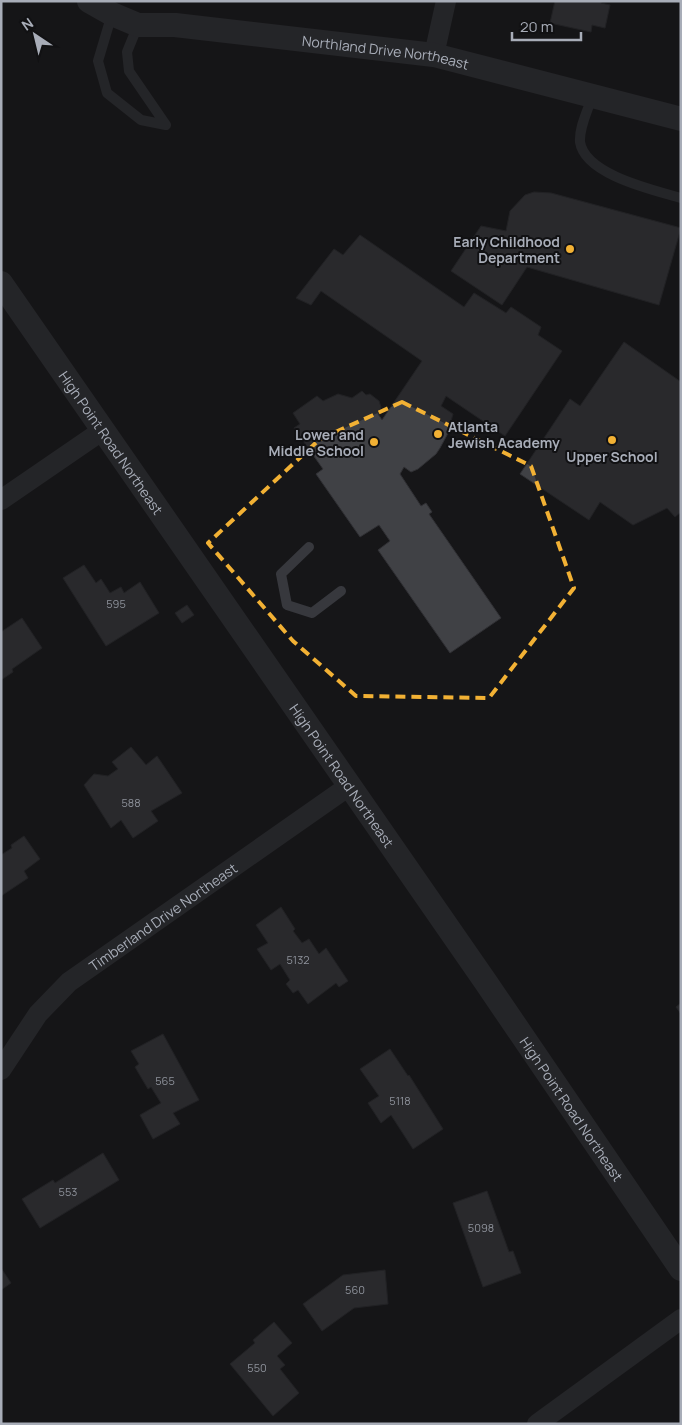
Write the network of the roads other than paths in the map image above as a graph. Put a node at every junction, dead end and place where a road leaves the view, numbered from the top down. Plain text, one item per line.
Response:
1 (89, 1) edge
2 (446, 1) edge
3 (112, 14) junction
4 (138, 24) junction
5 (434, 55) junction
6 (592, 97) junction
7 (681, 119) edge
8 (681, 198) edge
9 (1, 283) edge
10 (103, 430) junction
11 (1, 500) edge
12 (308, 547) dead end
13 (341, 591) dead end
14 (348, 786) junction
15 (1, 1070) edge
16 (681, 1269) edge
17 (681, 1319) edge
18 (537, 1424) edge

1 - 3 street, Northland Drive Northeast
2 - 5 street
3 - 4 street, Northland Drive Northeast
3 - 4 lane
4 - 5 street, Northland Drive Northeast
5 - 6 street, Northland Drive Northeast
6 - 7 street, Northland Drive Northeast
6 - 8 lane
9 - 10 street, High Point Road Northeast
10 - 11 street
10 - 14 street, High Point Road Northeast
12 - 13 lane
14 - 15 street, Timberland Drive Northeast
14 - 16 street, High Point Road Northeast
17 - 18 street

